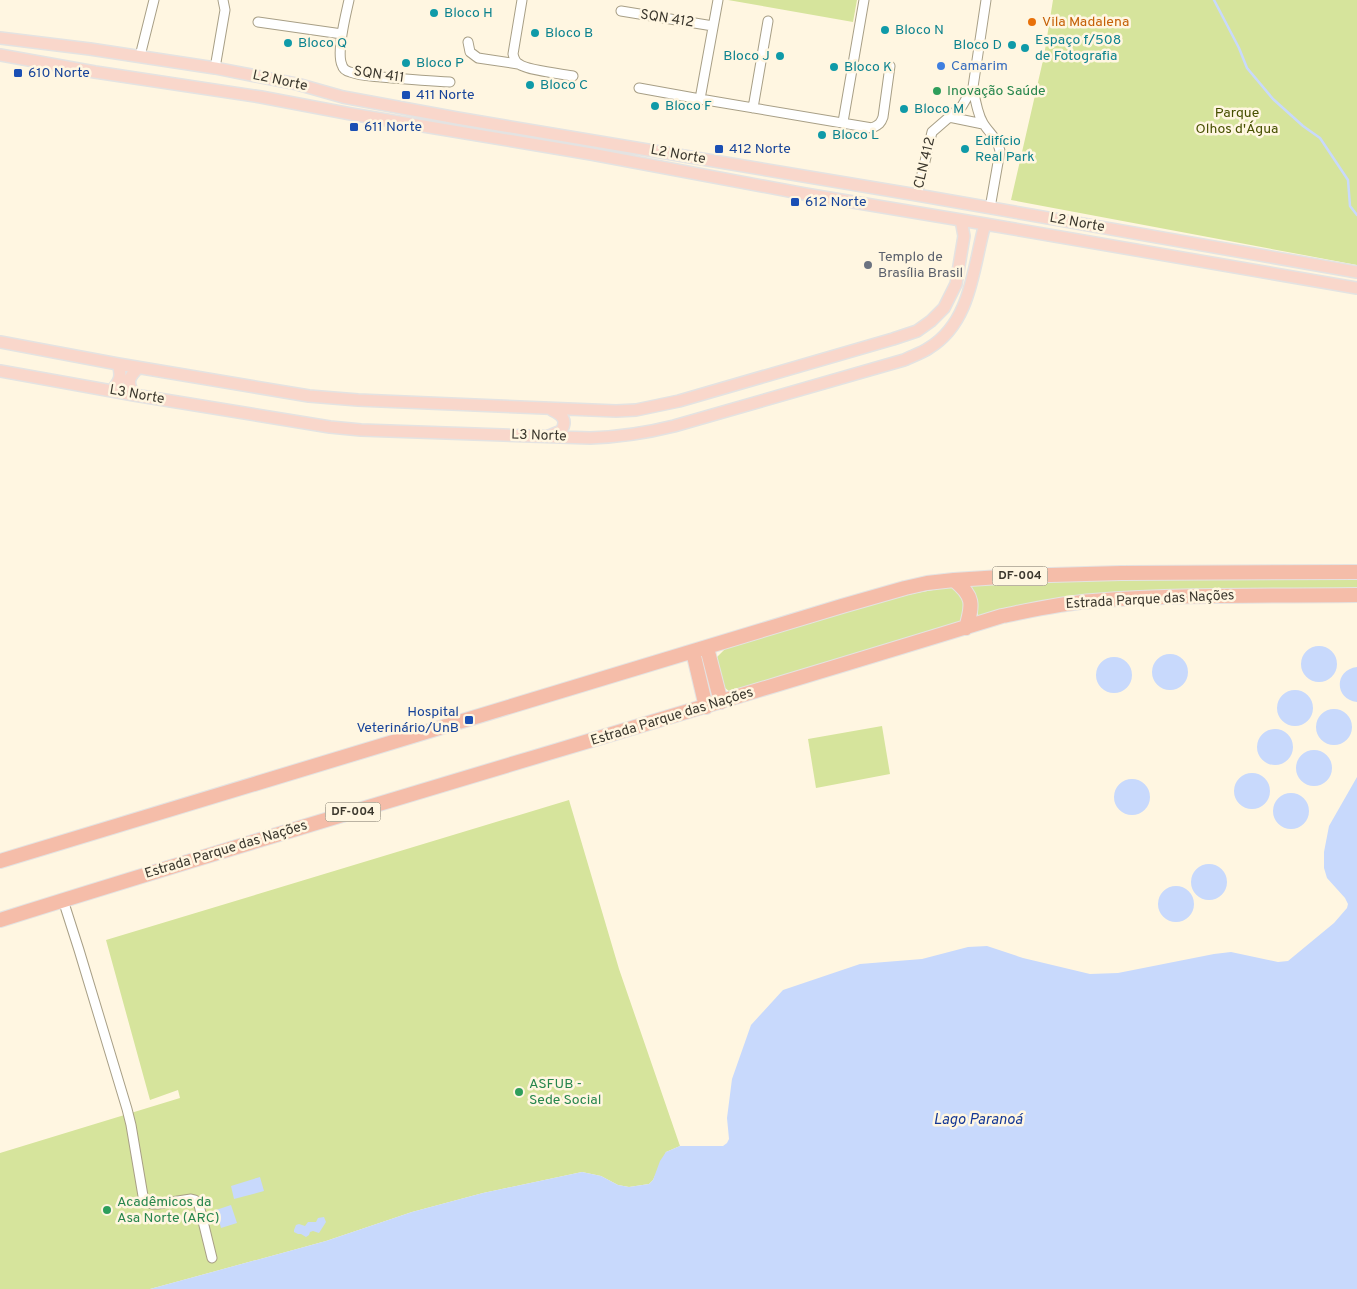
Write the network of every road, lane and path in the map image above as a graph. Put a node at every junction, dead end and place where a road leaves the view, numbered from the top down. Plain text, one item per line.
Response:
1 (154, 0) edge
2 (223, 0) edge
3 (349, 0) edge
4 (522, 0) edge
5 (718, 0) edge
6 (864, 0) edge
7 (986, 0) edge
8 (621, 11) dead end
9 (768, 21) dead end
10 (258, 22) dead end
11 (713, 26) junction
12 (342, 34) junction
13 (0, 38) edge
14 (468, 42) dead end
15 (90, 49) junction
16 (0, 55) edge
17 (140, 56) junction
18 (518, 64) junction
19 (890, 66) dead end
20 (216, 68) junction
21 (86, 70) junction
22 (573, 76) dead end
23 (267, 78) junction
24 (450, 82) dead end
25 (973, 87) junction
26 (639, 88) dead end
27 (261, 97) junction
28 (700, 99) junction
29 (753, 108) junction
30 (949, 117) junction
31 (843, 122) junction
32 (983, 124) junction
33 (527, 130) junction
34 (520, 142) junction
35 (867, 187) junction
36 (918, 195) junction
37 (864, 203) junction
38 (990, 208) junction
39 (961, 220) junction
40 (985, 224) junction
41 (1357, 272) edge
42 (1357, 288) edge
43 (0, 342) edge
44 (118, 364) junction
45 (138, 368) junction
46 (0, 371) edge
47 (112, 390) junction
48 (134, 395) junction
49 (552, 410) junction
50 (547, 436) junction
51 (1357, 572) edge
52 (954, 580) junction
53 (1357, 595) edge
54 (966, 628) junction
55 (707, 648) junction
56 (693, 652) junction
57 (721, 702) junction
58 (706, 706) junction
59 (0, 861) edge
60 (62, 900) junction
61 (0, 920) edge
62 (212, 1258) dead end

1 - 17 street
2 - 20 street
3 - 12 street, SQN 411
4 - 18 street
5 - 11 street, SQN 412
6 - 31 street
7 - 25 street
8 - 11 street, SQN 412
9 - 29 street
10 - 12 street
11 - 28 street, SQN 412
12 - 24 street, SQN 411
13 - 15 main road, L2 Norte
14 - 18 street
15 - 17 main road, L2 Norte
15 - 21 main road
16 - 21 main road, L2 Norte
17 - 20 main road, L2 Norte
18 - 22 street
19 - 31 street
20 - 23 main road, L2 Norte
21 - 27 main road, L2 Norte
23 - 27 main road
23 - 33 main road, L2 Norte
25 - 30 street, CLN 412
25 - 32 street
26 - 28 street
27 - 34 main road, L2 Norte
28 - 29 street
29 - 31 street
30 - 32 street
30 - 36 street, CLN 412
32 - 38 street
33 - 34 main road
33 - 35 main road, L2 Norte
34 - 37 main road, L2 Norte
35 - 36 main road, L2 Norte
35 - 37 main road
36 - 38 main road, L2 Norte
37 - 39 main road, L2 Norte
38 - 41 main road, L2 Norte
39 - 40 main road, L2 Norte
39 - 49 main road, L3 Norte
40 - 42 main road, L2 Norte
40 - 50 main road, L3 Norte
43 - 44 main road, L3 Norte
44 - 45 main road, L3 Norte
44 - 47 main road
45 - 48 main road
45 - 49 main road, L3 Norte
46 - 47 main road, L3 Norte
47 - 48 main road, L3 Norte
48 - 50 main road, L3 Norte
49 - 50 main road
51 - 52 highway, Estrada Parque das Nações / DF-004
52 - 54 highway
52 - 55 highway, Estrada Parque das Nações / DF-004
53 - 54 highway, Estrada Parque das Nações / DF-004
54 - 57 highway, Estrada Parque das Nações / DF-004
55 - 56 highway, Estrada Parque das Nações / DF-004
55 - 57 highway
56 - 58 highway
56 - 59 highway, Estrada Parque das Nações / DF-004
57 - 58 highway, Estrada Parque das Nações / DF-004
58 - 60 highway, Estrada Parque das Nações / DF-004
60 - 61 highway, Estrada Parque das Nações / DF-004
60 - 62 street

